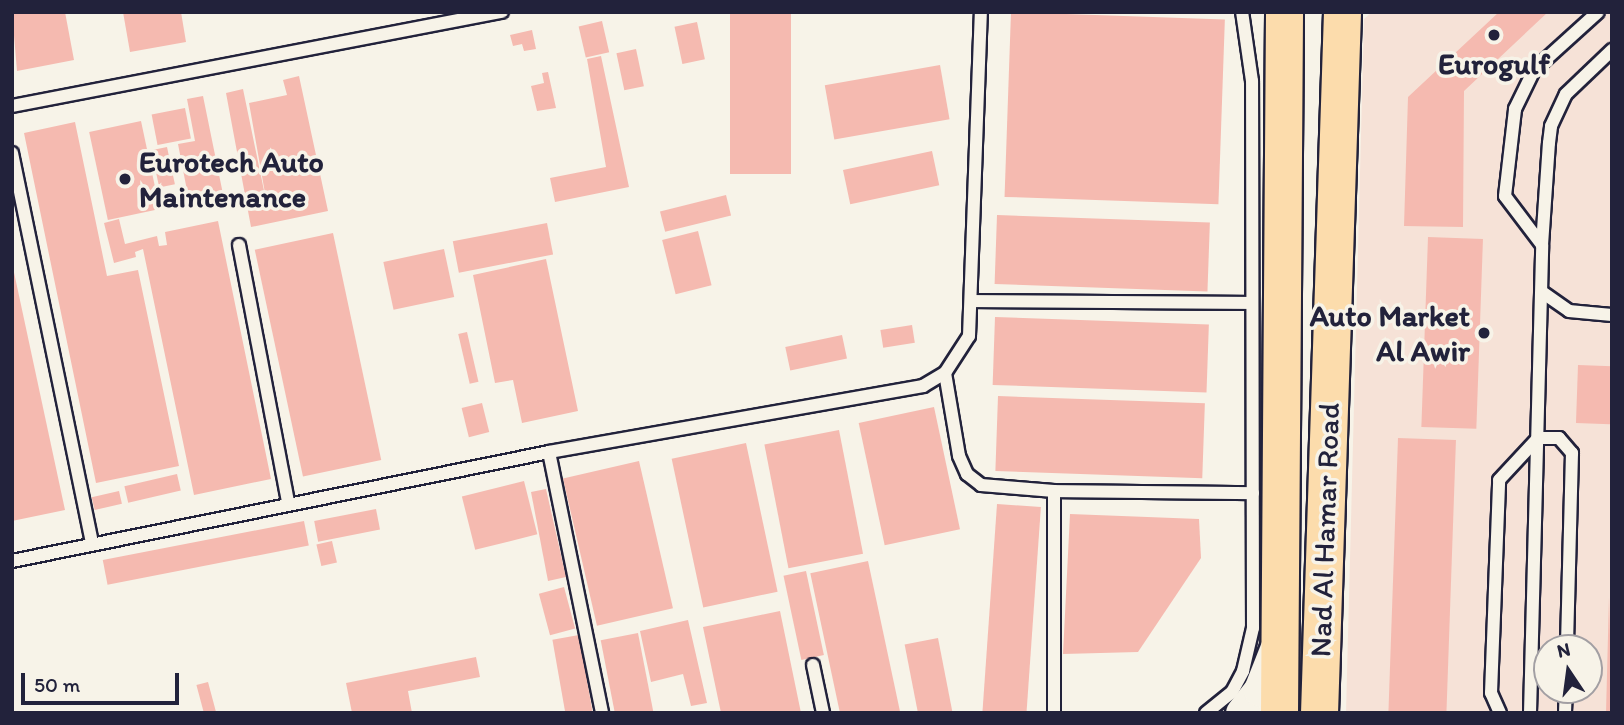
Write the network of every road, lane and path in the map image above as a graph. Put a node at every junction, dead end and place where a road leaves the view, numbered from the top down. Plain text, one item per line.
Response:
1 (502, 12) edge
2 (981, 12) edge
3 (1242, 12) edge
4 (1284, 12) edge
5 (1598, 12) edge
6 (1338, 15) edge
7 (1612, 50) edge
8 (12, 106) edge
9 (12, 153) edge
10 (239, 245) dead end
11 (1542, 245) junction
12 (1542, 292) junction
13 (973, 301) junction
14 (1612, 315) edge
15 (1252, 317) junction
16 (1280, 372) junction
17 (945, 373) junction
18 (1538, 438) junction
19 (549, 452) junction
20 (1054, 491) junction
21 (1253, 493) junction
22 (288, 503) junction
23 (92, 544) junction
24 (12, 561) edge
25 (1253, 569) junction
26 (1281, 617) junction
27 (1567, 634) edge
28 (813, 665) dead end
29 (602, 713) edge
30 (823, 713) edge
31 (1054, 713) edge
32 (1206, 713) edge
33 (1242, 713) edge
34 (1279, 713) edge
35 (1319, 713) edge
36 (1500, 713) edge
37 (1530, 713) edge

1 - 8 lane
2 - 13 lane
3 - 15 lane
4 - 16 main road, Nad Al Hamar Road
5 - 11 lane
6 - 35 main road, Nad Al Hamar Road
7 - 11 lane
9 - 23 lane
10 - 22 lane
11 - 12 lane
12 - 14 lane
12 - 18 lane
13 - 15 lane
13 - 17 lane
15 - 16 main road
15 - 21 lane
16 - 26 main road, Nad Al Hamar Road
17 - 19 lane
17 - 20 lane
18 - 27 lane
18 - 36 lane
18 - 37 lane
19 - 22 lane
19 - 29 lane
20 - 21 lane
20 - 31 lane
21 - 25 lane
22 - 23 lane
23 - 24 lane
25 - 26 main road
25 - 32 lane
26 - 33 street
26 - 34 main road, Nad Al Hamar Road
28 - 30 lane

